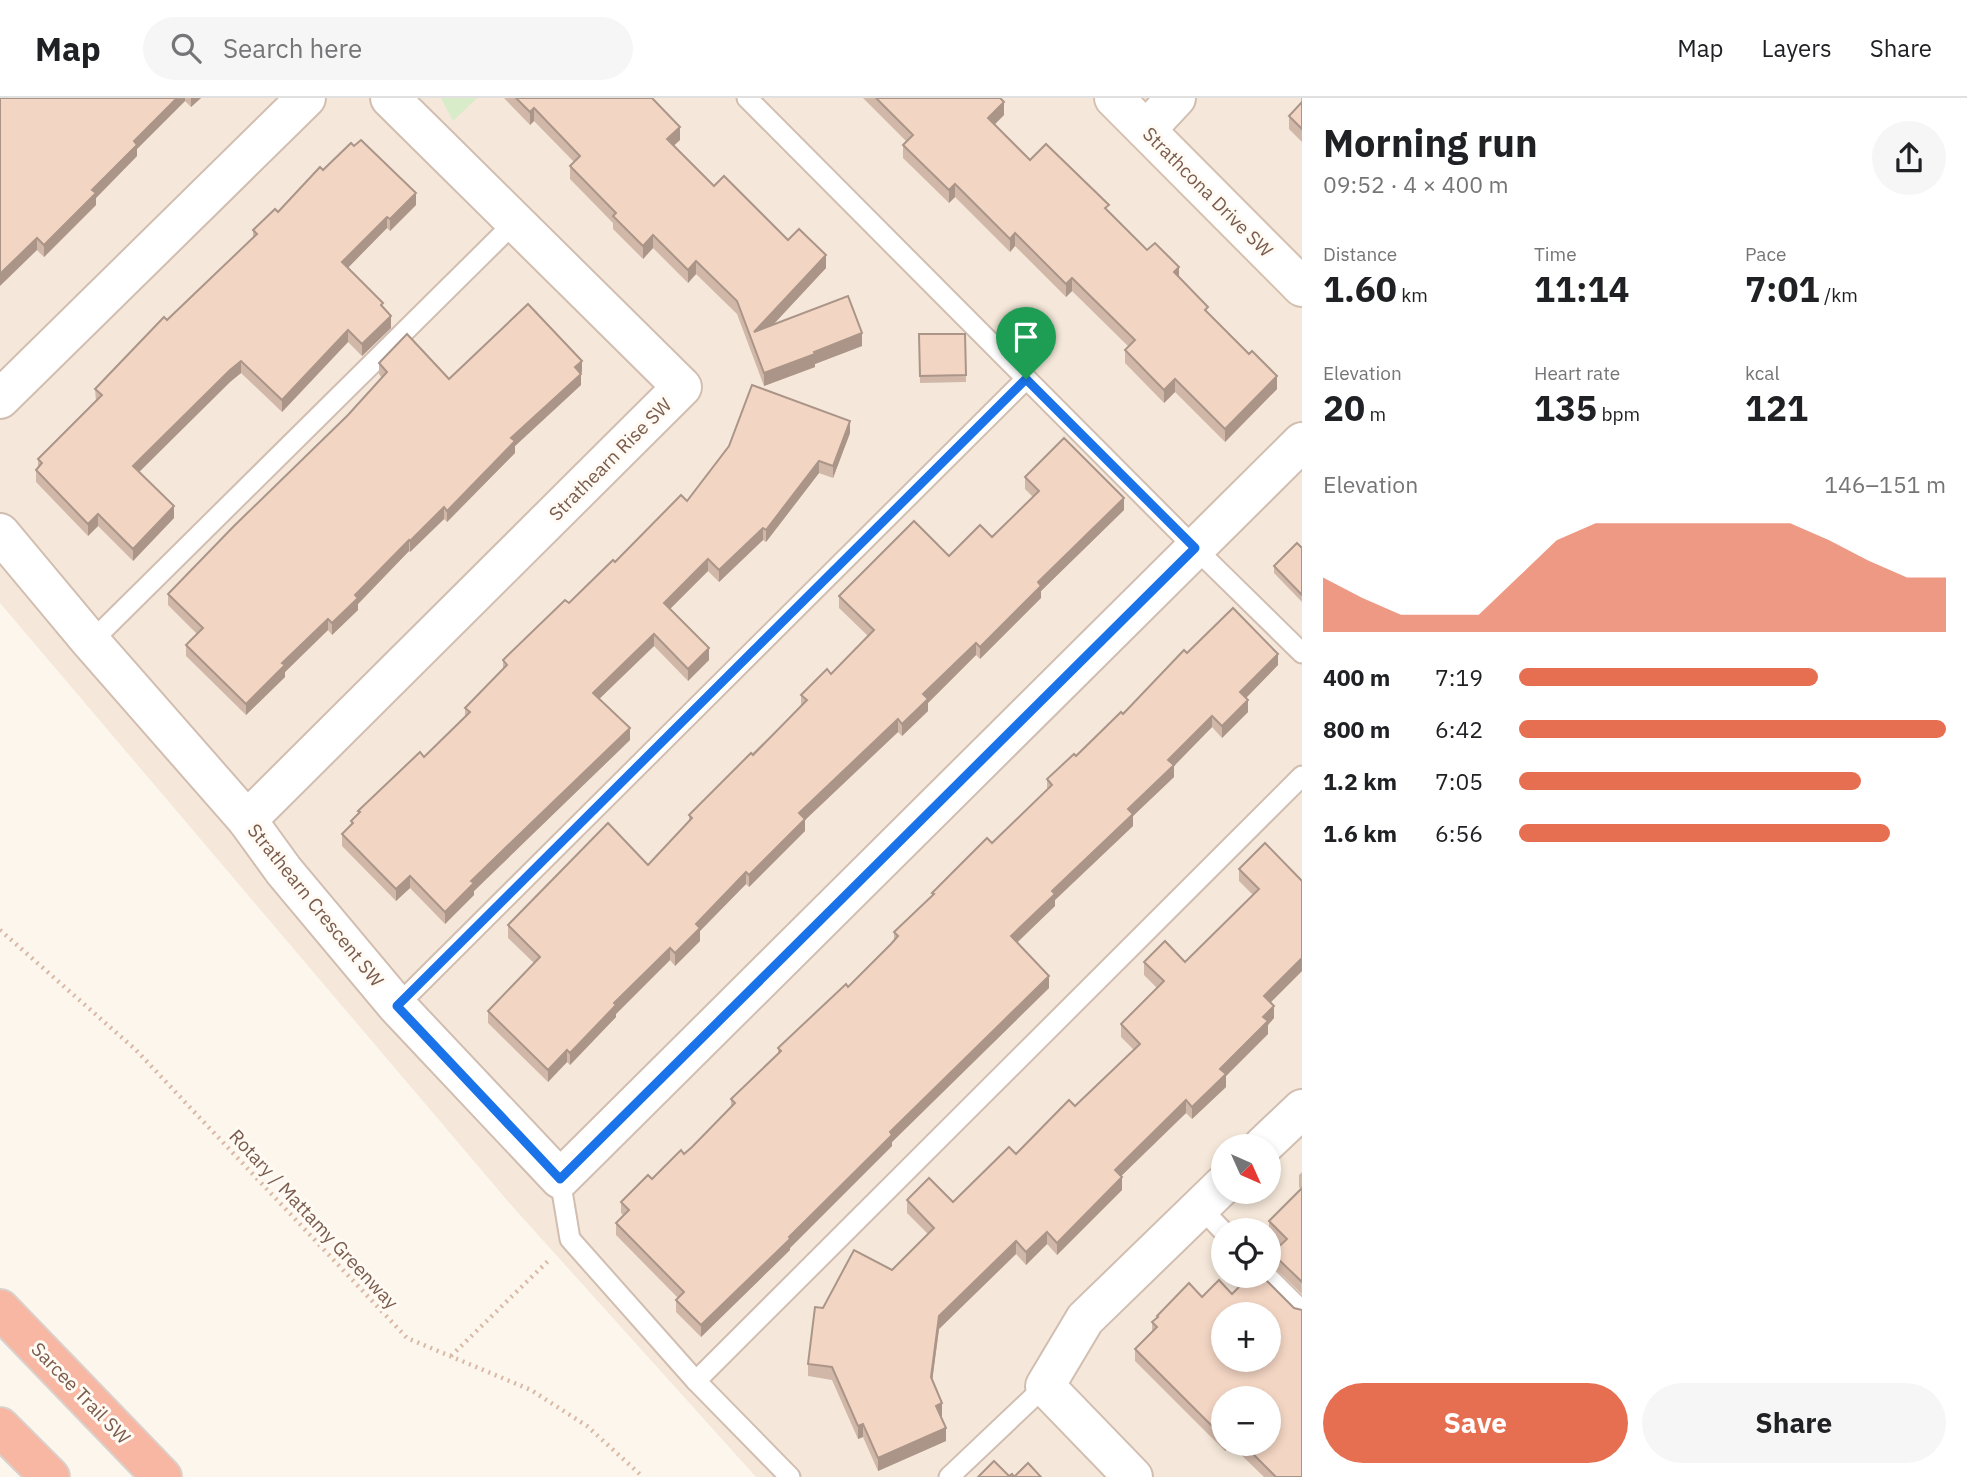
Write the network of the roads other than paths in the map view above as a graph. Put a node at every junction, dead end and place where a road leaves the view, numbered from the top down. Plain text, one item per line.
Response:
1 (306, 98) edge
2 (390, 98) edge
3 (747, 98) edge
4 (1114, 98) edge
5 (1176, 98) edge
6 (1146, 130) junction
7 (515, 222) junction
8 (1302, 287) edge
9 (1026, 379) junction
10 (0, 399) edge
11 (1302, 442) edge
12 (0, 533) edge
13 (1195, 548) junction
14 (91, 642) junction
15 (1302, 653) edge
16 (1302, 776) edge
17 (247, 820) junction
18 (397, 1006) junction
19 (1302, 1109) edge
20 (1276, 1134) edge
21 (560, 1179) junction
22 (1216, 1208) edge
23 (1279, 1288) edge
24 (0, 1309) edge
25 (1302, 1311) edge
26 (696, 1381) junction
27 (1045, 1386) junction
28 (0, 1427) edge
29 (50, 1477) edge
30 (162, 1477) edge
31 (790, 1477) edge
32 (949, 1477) edge
33 (1133, 1477) edge

1 - 10 street
2 - 7 street, Strathearn Rise SW
3 - 9 lane
4 - 6 street, Strathcona Drive SW
5 - 6 street
6 - 8 street, Strathcona Drive SW
7 - 14 lane
7 - 17 street, Strathearn Rise SW
9 - 13 lane
9 - 18 lane
11 - 13 street
12 - 14 street, Strathearn Crescent SW
13 - 15 lane
13 - 21 street
14 - 17 street, Strathearn Crescent SW
16 - 26 lane
17 - 18 street, Strathearn Crescent SW
18 - 21 street, Strathearn Crescent SW
19 - 20 street
21 - 26 lane
22 - 27 street
23 - 25 lane
24 - 30 highway, Sarcee Trail SW
26 - 31 lane
27 - 32 lane
27 - 33 street
28 - 29 highway

